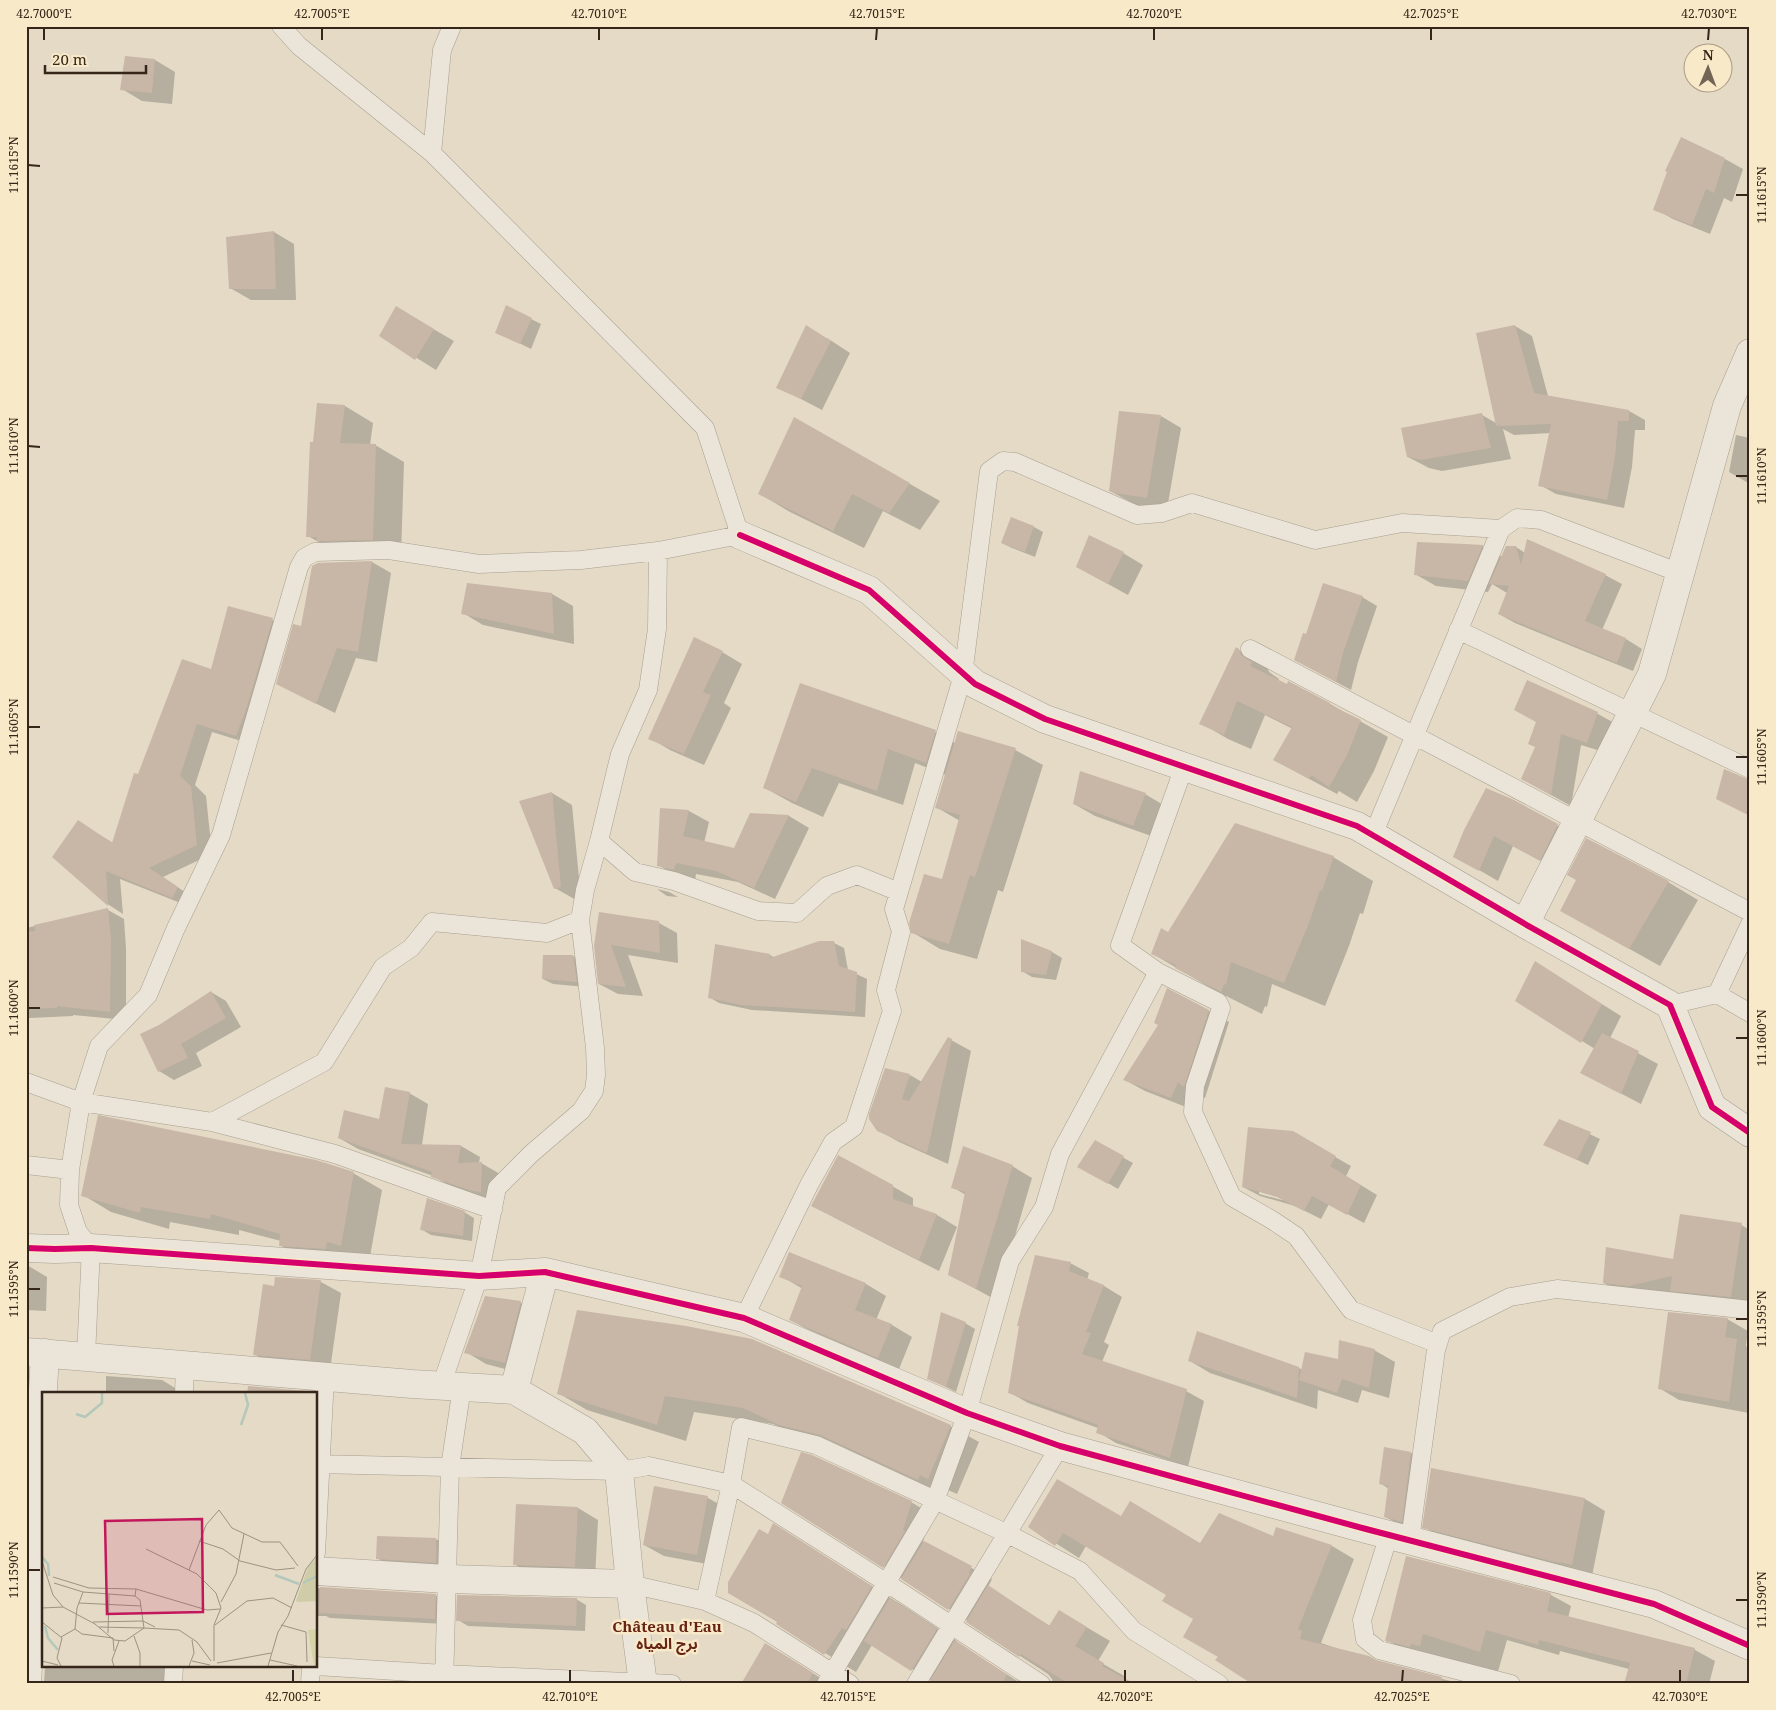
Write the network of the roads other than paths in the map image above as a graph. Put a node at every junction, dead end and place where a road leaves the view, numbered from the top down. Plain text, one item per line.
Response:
1 (281, 26) edge
2 (452, 26) edge
3 (432, 153) junction
4 (1750, 353) edge
5 (1738, 409) edge
6 (1501, 529) junction
7 (740, 535) junction
8 (658, 551) junction
9 (1680, 573) junction
10 (1458, 630) junction
11 (1250, 649) dead end
12 (963, 675) junction
13 (1633, 712) junction
14 (1414, 736) junction
15 (1184, 766) junction
16 (1750, 769) edge
17 (1577, 822) junction
18 (1373, 835) junction
19 (599, 841) junction
20 (899, 892) junction
21 (1750, 912) edge
22 (580, 920) junction
23 (1525, 924) junction
24 (1750, 924) edge
25 (1158, 972) junction
26 (1717, 994) junction
27 (1670, 1005) junction
28 (1750, 1013) edge
29 (26, 1082) edge
30 (81, 1102) junction
31 (212, 1122) junction
32 (1750, 1133) edge
33 (26, 1166) edge
34 (70, 1170) junction
35 (493, 1210) junction
36 (26, 1248) edge
37 (91, 1248) junction
38 (545, 1272) junction
39 (479, 1276) junction
40 (1750, 1310) edge
41 (744, 1318) junction
42 (1438, 1344) junction
43 (35, 1352) edge
44 (86, 1356) junction
45 (185, 1364) junction
46 (325, 1377) junction
47 (451, 1387) junction
48 (514, 1390) junction
49 (184, 1392) edge
50 (967, 1413) junction
51 (37, 1442) edge
52 (1060, 1446) junction
53 (318, 1464) edge
54 (450, 1467) junction
55 (620, 1471) junction
56 (731, 1484) junction
57 (935, 1501) junction
58 (1008, 1534) junction
59 (1400, 1537) junction
60 (35, 1553) edge
61 (318, 1571) edge
62 (447, 1579) junction
63 (886, 1583) junction
64 (630, 1584) junction
65 (705, 1601) junction
66 (951, 1625) junction
67 (1750, 1646) edge
68 (33, 1649) edge
69 (318, 1666) edge
70 (174, 1668) edge
71 (311, 1668) edge
72 (830, 1678) edge
73 (444, 1679) edge
74 (643, 1683) edge
75 (27, 1684) edge
76 (173, 1684) edge
77 (310, 1684) edge
78 (672, 1684) edge
79 (850, 1684) edge
80 (916, 1684) edge
81 (1041, 1684) edge
82 (1220, 1684) edge
83 (1512, 1684) edge

1 - 3 lane
2 - 3 lane
3 - 7 lane
4 - 5 street
5 - 9 street
6 - 9 lane
6 - 10 lane
6 - 12 lane
7 - 8 lane
7 - 12 street
8 - 19 lane
8 - 30 lane
9 - 13 street
10 - 13 lane
10 - 14 lane
11 - 14 lane
12 - 15 street
12 - 20 lane
13 - 16 lane
13 - 17 street
14 - 17 lane
14 - 18 lane
15 - 18 street
15 - 25 lane
17 - 21 lane
17 - 23 street
18 - 23 street
19 - 20 lane
19 - 22 lane
20 - 41 lane
22 - 31 lane
22 - 35 lane
23 - 27 street
24 - 26 lane
25 - 42 lane
25 - 50 lane
26 - 27 lane
26 - 28 lane
27 - 32 street
29 - 30 lane
30 - 31 lane
30 - 34 lane
31 - 35 lane
33 - 34 lane
34 - 37 lane
35 - 39 lane
36 - 37 street
37 - 39 street
37 - 44 lane
38 - 39 street
38 - 41 street
38 - 48 street
39 - 47 lane
40 - 42 lane
41 - 50 street
42 - 59 lane
43 - 44 street
43 - 51 street
44 - 45 street
45 - 46 street
45 - 49 lane
46 - 47 street
46 - 53 lane
47 - 48 street
47 - 54 lane
48 - 55 street
50 - 52 street
50 - 57 lane
51 - 60 street
52 - 58 lane
52 - 59 street
53 - 54 lane
54 - 55 lane
54 - 62 lane
55 - 56 lane
55 - 64 street
56 - 57 lane
56 - 63 lane
56 - 65 lane
57 - 58 lane
57 - 63 lane
58 - 66 lane
58 - 82 lane
59 - 67 street
59 - 83 lane
60 - 68 street
61 - 62 street
62 - 64 street
62 - 73 lane
63 - 66 lane
63 - 72 lane
64 - 65 lane
64 - 74 street
65 - 72 lane
66 - 80 lane
66 - 81 lane
68 - 75 street
69 - 73 lane
70 - 76 lane
71 - 77 lane
72 - 79 lane
73 - 74 lane
74 - 78 lane

